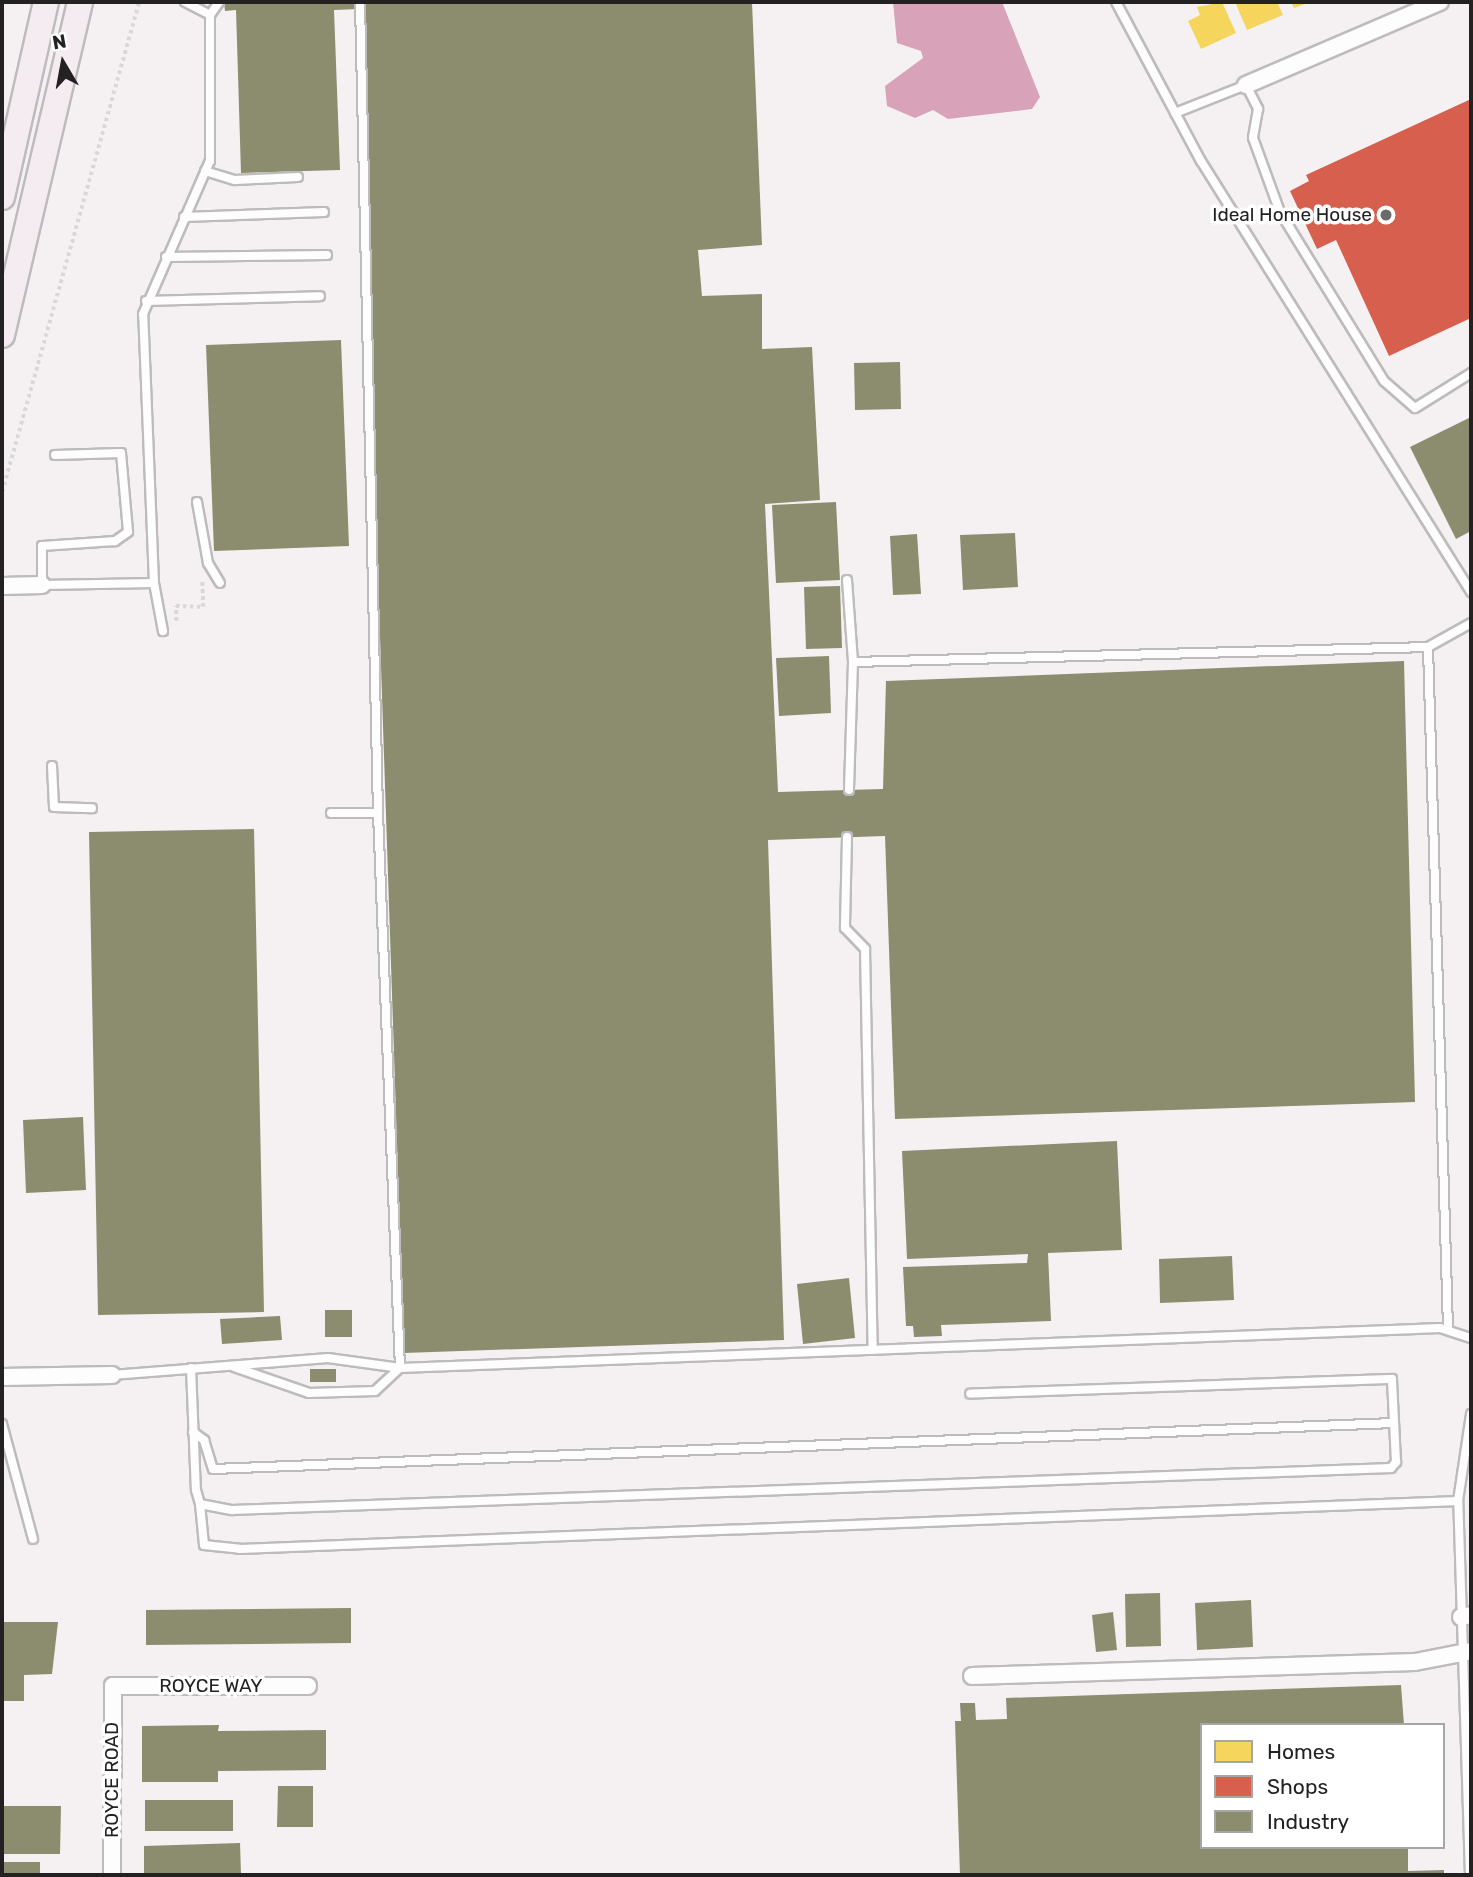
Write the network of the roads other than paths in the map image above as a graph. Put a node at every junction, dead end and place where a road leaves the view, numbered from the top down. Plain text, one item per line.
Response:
1 (38, 2) edge
2 (46, 2) edge
3 (80, 2) edge
4 (93, 2) edge
5 (185, 2) edge
6 (219, 2) edge
7 (360, 2) edge
8 (1116, 2) edge
9 (1440, 2) edge
10 (210, 15) junction
11 (1246, 85) junction
12 (24, 99) junction
13 (1175, 113) junction
14 (50, 138) junction
15 (205, 171) junction
16 (298, 177) dead end
17 (2, 197) edge
18 (324, 212) dead end
19 (184, 217) junction
20 (327, 255) dead end
21 (166, 257) junction
22 (320, 296) dead end
23 (146, 302) junction
24 (2, 335) edge
25 (1471, 373) edge
26 (55, 455) dead end
27 (197, 502) dead end
28 (846, 580) dead end
29 (154, 583) junction
30 (220, 583) dead end
31 (42, 585) junction
32 (2, 586) edge
33 (1471, 592) edge
34 (1471, 623) edge
35 (163, 631) dead end
36 (1427, 647) junction
37 (853, 662) junction
38 (52, 766) dead end
39 (849, 790) dead end
40 (92, 808) dead end
41 (331, 813) dead end
42 (378, 813) junction
43 (847, 837) dead end
44 (1448, 1330) junction
45 (1471, 1338) edge
46 (873, 1350) junction
47 (229, 1365) junction
48 (191, 1368) junction
49 (400, 1368) junction
50 (111, 1375) joint
51 (2, 1377) edge
52 (970, 1394) dead end
53 (1471, 1414) edge
54 (1394, 1423) junction
55 (2, 1424) edge
56 (193, 1432) junction
57 (1458, 1501) junction
58 (200, 1504) junction
59 (33, 1539) dead end
60 (1466, 1616) edge
61 (1467, 1649) edge
62 (972, 1675) dead end
63 (113, 1686) joint
64 (308, 1686) dead end
65 (112, 1875) edge
66 (1470, 1875) edge

1 - 12 highway
2 - 12 highway
3 - 14 highway
4 - 14 highway
5 - 10 lane
6 - 10 lane
7 - 42 lane
8 - 13 lane
9 - 11 street
10 - 15 lane
11 - 13 lane
11 - 25 lane
12 - 17 highway
13 - 33 lane
14 - 24 highway
15 - 16 lane
15 - 19 lane
18 - 19 lane
19 - 21 lane
20 - 21 lane
21 - 23 lane
22 - 23 lane
23 - 29 lane
26 - 31 lane
27 - 30 lane
28 - 37 lane
29 - 31 lane
29 - 35 lane
31 - 32 street
34 - 36 lane
36 - 37 lane
36 - 44 lane
37 - 39 lane
38 - 40 lane
41 - 42 lane
42 - 49 lane
43 - 46 lane
44 - 45 lane
44 - 46 lane
46 - 49 lane
47 - 48 lane
47 - 49 lane
47 - 49 lane
48 - 50 lane
48 - 56 lane
50 - 51 street
52 - 54 lane
53 - 57 lane
54 - 56 lane
54 - 58 lane
55 - 59 lane
56 - 58 lane
57 - 58 lane
57 - 60 lane
60 - 61 lane
61 - 62 street
61 - 66 lane
63 - 64 street, ROYCE WAY
63 - 65 street, ROYCE ROAD

